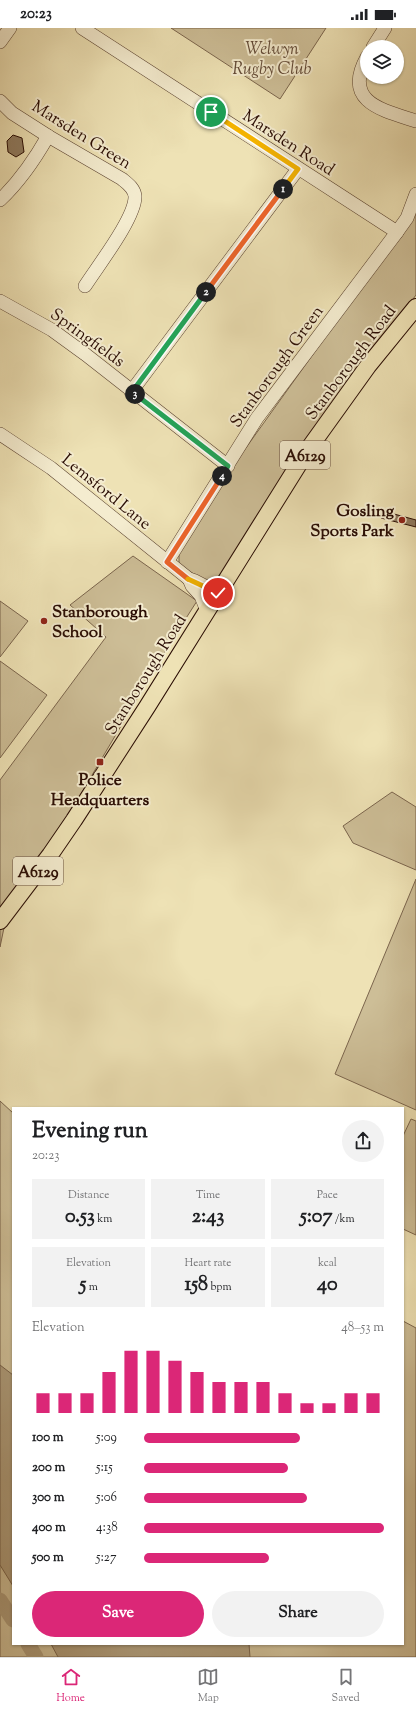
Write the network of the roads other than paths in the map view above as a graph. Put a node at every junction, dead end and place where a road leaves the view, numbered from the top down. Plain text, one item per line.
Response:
1 (10, 28) edge
2 (82, 28) edge
3 (385, 28) edge
4 (377, 40) edge
5 (0, 42) edge
6 (360, 76) edge
7 (0, 101) edge
8 (416, 121) edge
9 (48, 136) junction
10 (298, 169) junction
11 (416, 194) edge
12 (0, 200) edge
13 (397, 232) junction
14 (85, 286) dead end
15 (0, 301) edge
16 (416, 307) edge
17 (132, 392) junction
18 (0, 434) edge
19 (228, 466) junction
20 (167, 562) junction
21 (189, 579) junction
22 (218, 593) junction
23 (207, 611) junction
24 (0, 921) edge

1 - 5 street
2 - 10 street, Marsden Road
3 - 4 street
6 - 8 street
7 - 9 street, Marsden Green
9 - 12 street
9 - 14 street, Marsden Green
10 - 13 street, Marsden Road
10 - 17 street
11 - 13 street, Stanborough Green
13 - 19 street, Stanborough Green
15 - 17 street, Springfields
16 - 22 main road, Stanborough Road / A6129
17 - 19 street, Springfields
18 - 20 street, Lemsford Lane
19 - 20 street, Stanborough Green
20 - 21 street, Lemsford Lane
21 - 22 street, Lemsford Lane
21 - 23 street, Lemsford Lane
22 - 23 main road, Stanborough Road / A6129
23 - 24 main road, Stanborough Road / A6129

